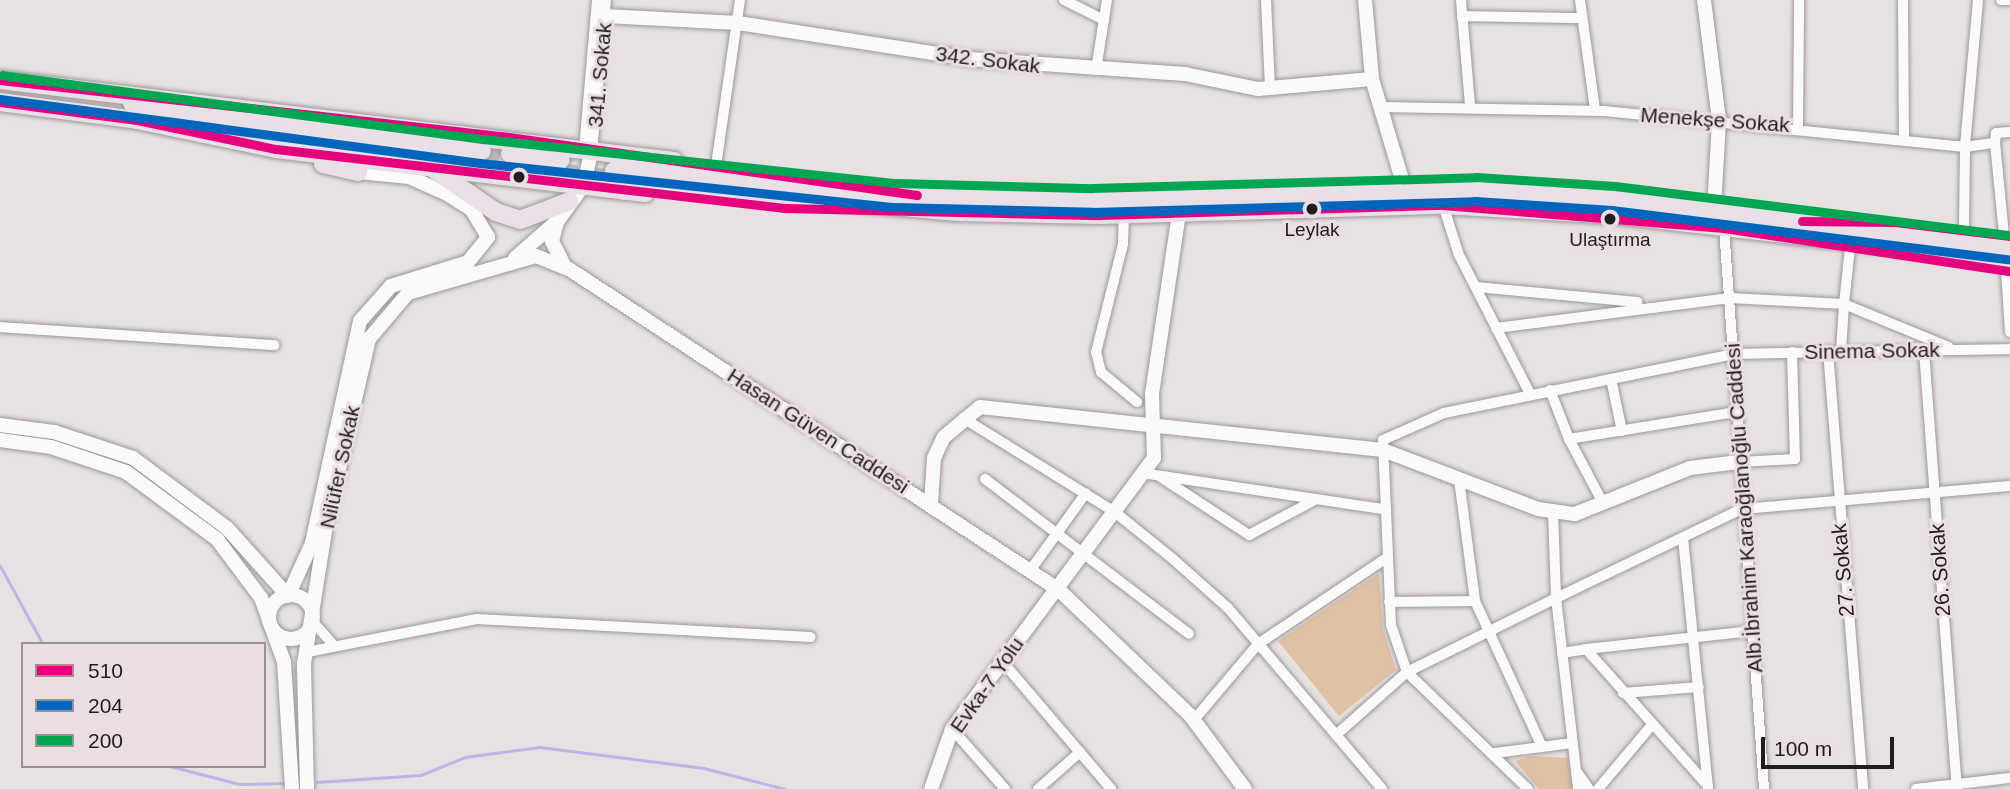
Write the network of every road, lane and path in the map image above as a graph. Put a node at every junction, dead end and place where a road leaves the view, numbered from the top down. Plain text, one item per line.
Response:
1 (597, 0) edge
2 (606, 0) edge
3 (740, 0) edge
4 (1064, 0) edge
5 (1107, 0) edge
6 (1266, 0) edge
7 (1365, 0) edge
8 (1461, 0) edge
9 (1580, 0) edge
10 (1704, 0) edge
11 (1799, 0) edge
12 (1903, 0) edge
13 (1978, 0) edge
14 (2001, 0) edge
15 (2010, 0) edge
16 (605, 16) junction
17 (1462, 16) junction
18 (1582, 18) junction
19 (1104, 20) junction
20 (738, 23) junction
21 (1096, 70) junction
22 (1372, 79) junction
23 (0, 80) edge
24 (0, 87) edge
25 (1270, 88) junction
26 (0, 102) edge
27 (1470, 106) junction
28 (1381, 107) junction
29 (1595, 110) junction
30 (138, 120) junction
31 (1719, 120) junction
32 (1798, 127) junction
33 (2010, 132) edge
34 (1904, 140) junction
35 (1996, 143) junction
36 (1965, 147) junction
37 (276, 149) junction
38 (588, 150) junction
39 (509, 160) tunnel mouth
40 (560, 166) tunnel mouth
41 (716, 166) junction
42 (433, 169) junction
43 (358, 172) joint
44 (630, 174) junction
45 (583, 186) junction
46 (1405, 190) junction
47 (570, 201) junction
48 (893, 202) junction
49 (1443, 205) junction
50 (1714, 210) junction
51 (1179, 213) junction
52 (1124, 214) junction
53 (556, 222) junction
54 (1724, 228) junction
55 (1802, 229) junction
56 (1964, 231) junction
57 (2008, 239) edge
58 (1850, 248) junction
59 (2009, 267) edge
60 (569, 269) junction
61 (493, 271) junction
62 (1476, 287) junction
63 (1730, 298) junction
64 (1652, 304) junction
65 (1844, 304) junction
66 (0, 327) edge
67 (1496, 328) junction
68 (2010, 332) edge
69 (274, 345) dead end
70 (1954, 349) junction
71 (2010, 349) edge
72 (1828, 351) junction
73 (1841, 351) junction
74 (1924, 351) junction
75 (1792, 352) junction
76 (1734, 354) junction
77 (1611, 379) junction
78 (1550, 390) junction
79 (1530, 394) junction
80 (1137, 402) dead end
81 (1735, 412) junction
82 (962, 418) junction
83 (1154, 423) junction
84 (0, 425) edge
85 (1622, 430) junction
86 (1569, 439) junction
87 (0, 440) edge
88 (1383, 450) junction
89 (1739, 462) junction
90 (1149, 473) junction
91 (985, 479) dead end
92 (1459, 479) junction
93 (2010, 486) edge
94 (1934, 491) junction
95 (1086, 494) junction
96 (1837, 500) junction
97 (1314, 501) junction
98 (932, 503) junction
99 (1603, 503) junction
100 (1384, 509) junction
101 (1742, 509) junction
102 (1553, 511) junction
103 (1116, 513) junction
104 (1060, 530) junction
105 (1683, 538) junction
106 (1087, 551) junction
107 (1385, 559) junction
108 (1028, 572) junction
109 (1062, 592) junction
110 (288, 596) junction
111 (1556, 598) junction
112 (1475, 601) junction
113 (1389, 602) junction
114 (313, 622) junction
115 (270, 623) junction
116 (1487, 629) junction
117 (1752, 631) junction
118 (1189, 635) dead end
119 (811, 637) dead end
120 (1693, 638) junction
121 (333, 644) junction
122 (1258, 645) junction
123 (1587, 649) junction
124 (307, 652) junction
125 (1562, 653) junction
126 (1001, 660) junction
127 (1407, 672) junction
128 (1699, 687) junction
129 (1623, 694) junction
130 (1192, 717) junction
131 (1651, 726) junction
132 (952, 729) junction
133 (1336, 735) junction
134 (1572, 743) junction
135 (1542, 747) junction
136 (1080, 752) junction
137 (1495, 753) junction
138 (1575, 770) junction
139 (2010, 778) edge
140 (1240, 787) edge
141 (1957, 787) edge
142 (1708, 788) edge
143 (292, 789) edge
144 (307, 789) edge
145 (931, 789) edge
146 (1005, 789) edge
147 (1038, 789) edge
148 (1111, 789) edge
149 (1382, 789) edge
150 (1528, 789) edge
151 (1578, 789) edge
152 (1589, 789) edge
153 (1598, 789) edge
154 (1764, 789) edge
155 (1863, 789) edge
156 (1916, 789) edge

1 - 38 street, 341. Sokak
2 - 16 street, 341. Sokak
3 - 20 street
4 - 19 street
5 - 19 street
6 - 25 street
7 - 22 street
8 - 17 street
9 - 18 street
10 - 31 street
11 - 32 street
12 - 34 street
13 - 36 street
14 - 15 street
16 - 20 street, 342. Sokak
16 - 38 street, 341. Sokak
17 - 18 street
17 - 27 street
18 - 29 street
19 - 21 street
20 - 21 street, 342. Sokak
20 - 41 street
21 - 25 street, 342. Sokak
22 - 25 street, 342. Sokak
22 - 28 street
23 - 38 highway
24 - 30 highway
26 - 30 highway
27 - 28 street, Menekşe Sokak
27 - 29 street, Menekşe Sokak
28 - 46 street
29 - 31 street, Menekşe Sokak
30 - 37 highway
31 - 32 street, Menekşe Sokak
31 - 50 street
32 - 34 street, Menekşe Sokak
33 - 35 street
34 - 36 street, Menekşe Sokak
35 - 36 street, Menekşe Sokak
35 - 57 street
36 - 56 street
37 - 42 highway
37 - 43 highway
38 - 44 highway
38 - 45 street
39 - 40 highway
41 - 44 highway
41 - 48 highway
42 - 45 highway
42 - 47 highway
43 - 110 street, Nilüfer Sokak
44 - 45 highway
44 - 48 highway
44 - 48 highway
45 - 47 street
46 - 48 highway
46 - 50 highway
47 - 53 street
48 - 52 highway
49 - 51 highway
49 - 54 highway
49 - 62 street
50 - 55 highway
51 - 52 highway
51 - 83 street
52 - 80 street
53 - 60 street
53 - 61 street
54 - 55 highway
54 - 63 street, Alb.İbrahim Karaoğlanoğlu Caddesi
55 - 56 highway
55 - 57 highway
55 - 58 highway
55 - 59 highway
56 - 57 highway
58 - 59 highway
58 - 65 street
59 - 68 street
60 - 61 street, Hasan Güven Caddesi
60 - 98 street, Hasan Güven Caddesi
61 - 114 street, Nilüfer Sokak
62 - 64 street
62 - 67 street
63 - 64 street
63 - 65 street
63 - 76 street, Alb.İbrahim Karaoğlanoğlu Caddesi
64 - 67 street
65 - 70 street
65 - 73 street
66 - 69 street
67 - 79 street
70 - 71 street, Sinema Sokak
70 - 74 street, Sinema Sokak
72 - 73 street, Sinema Sokak
72 - 75 street, Sinema Sokak
72 - 96 street, 27. Sokak
73 - 74 street, Sinema Sokak
74 - 94 street, 26. Sokak
75 - 76 street, Sinema Sokak
75 - 89 street
76 - 77 street, Sinema Sokak
76 - 81 street, Alb.İbrahim Karaoğlanoğlu Caddesi
77 - 78 street, Sinema Sokak
77 - 85 street
78 - 79 street, Sinema Sokak
78 - 86 street
79 - 88 street, Sinema Sokak
81 - 85 street
81 - 89 street, Alb.İbrahim Karaoğlanoğlu Caddesi
82 - 83 street
82 - 95 street
82 - 98 street
83 - 88 street
83 - 90 street, Evka-7 Yolu
84 - 110 street
85 - 86 street
86 - 99 street
87 - 115 street
88 - 92 street
88 - 100 street
89 - 99 street
89 - 101 street, Alb.İbrahim Karaoğlanoğlu Caddesi
90 - 97 street
90 - 97 street
90 - 103 street, Evka-7 Yolu
91 - 104 street
92 - 102 street
92 - 112 street
93 - 94 street
94 - 96 street
94 - 141 street, 26. Sokak
95 - 103 street
95 - 104 street
96 - 101 street
96 - 155 street, 27. Sokak
97 - 100 street
98 - 108 street, Hasan Güven Caddesi
99 - 102 street
100 - 107 street
101 - 105 street
101 - 117 street, Alb.İbrahim Karaoğlanoğlu Caddesi
102 - 111 street
103 - 106 street, Evka-7 Yolu
103 - 122 street
104 - 106 street
104 - 108 street
105 - 111 street
105 - 120 street
106 - 109 street, Evka-7 Yolu
106 - 118 street
107 - 113 street
107 - 122 street
108 - 109 street, Hasan Güven Caddesi
109 - 126 street, Evka-7 Yolu
109 - 130 street, Hasan Güven Caddesi
110 - 114 street
110 - 115 street
111 - 116 street
111 - 125 street
112 - 113 street
112 - 116 street
113 - 127 street
114 - 115 street
114 - 121 street
114 - 124 street, Nilüfer Sokak
115 - 143 street
116 - 127 street
116 - 135 street
117 - 120 street
117 - 154 street, Alb.İbrahim Karaoğlanoğlu Caddesi
119 - 121 street
120 - 123 street
120 - 128 street
121 - 124 street
122 - 130 street
122 - 133 street
123 - 125 street
123 - 129 street
124 - 144 street, Nilüfer Sokak
125 - 134 street
126 - 132 street, Evka-7 Yolu
126 - 136 street
127 - 133 street
127 - 137 street
128 - 129 street
128 - 142 street
129 - 131 street
130 - 140 street, Hasan Güven Caddesi
131 - 142 street
131 - 153 street
132 - 145 street, Evka-7 Yolu
132 - 146 street
133 - 149 street
134 - 135 street
134 - 138 street
135 - 137 street
136 - 147 street
136 - 148 street
137 - 150 street
138 - 151 street
138 - 152 street
139 - 141 street
141 - 156 street

